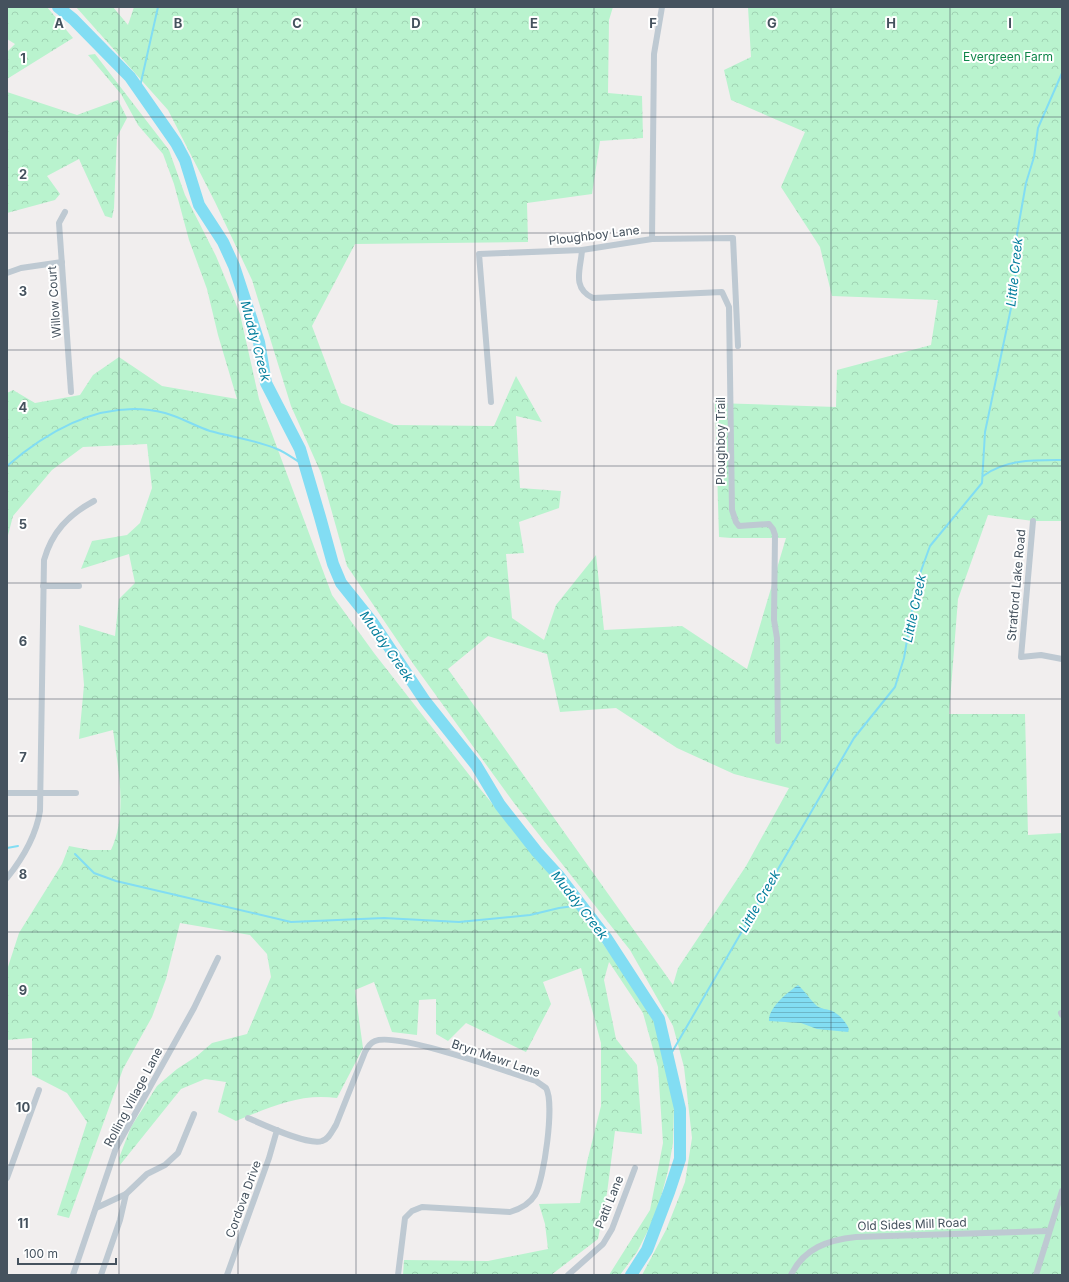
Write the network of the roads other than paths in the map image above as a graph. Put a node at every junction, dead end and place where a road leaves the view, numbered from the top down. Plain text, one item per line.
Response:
1 (662, 7) edge
2 (65, 212) dead end
3 (652, 239) junction
4 (582, 250) junction
5 (62, 262) junction
6 (7, 273) edge
7 (738, 346) dead end
8 (71, 392) dead end
9 (491, 402) dead end
10 (94, 501) dead end
11 (1033, 521) dead end
12 (43, 586) junction
13 (79, 586) dead end
14 (1062, 659) edge
15 (778, 741) dead end
16 (7, 793) edge
17 (41, 793) junction
18 (76, 793) dead end
19 (7, 878) edge
20 (218, 958) dead end
21 (38, 1090) dead end
22 (194, 1114) dead end
23 (248, 1118) dead end
24 (277, 1130) junction
25 (635, 1168) dead end
26 (7, 1178) edge
27 (1062, 1190) edge
28 (126, 1194) junction
29 (96, 1208) junction
30 (1049, 1231) junction
31 (73, 1275) edge
32 (101, 1275) edge
33 (227, 1275) edge
34 (398, 1275) edge
35 (568, 1275) edge
36 (791, 1275) edge
37 (1036, 1275) edge

1 - 3 street, Ploughboy Lane
2 - 5 street, Willow Court
3 - 4 street, Ploughboy Lane
3 - 7 street
4 - 9 street, Ploughboy Lane
4 - 15 street, Ploughboy Trail
5 - 6 street
5 - 8 street, Willow Court
10 - 12 street
11 - 14 street, Stratford Lake Road
12 - 13 street
12 - 17 street
16 - 17 street
17 - 18 street
17 - 19 street
20 - 29 street, Rolling Village Lane
21 - 26 street
22 - 28 street
23 - 24 street, Bryn Mawr Lane
24 - 33 street, Cordova Drive
24 - 34 street, Bryn Mawr Lane
25 - 35 street, Patti Lane
27 - 30 street
28 - 29 street
28 - 32 street
29 - 31 street, Rolling Village Lane
30 - 36 street, Old Sides Mill Road
30 - 37 street

